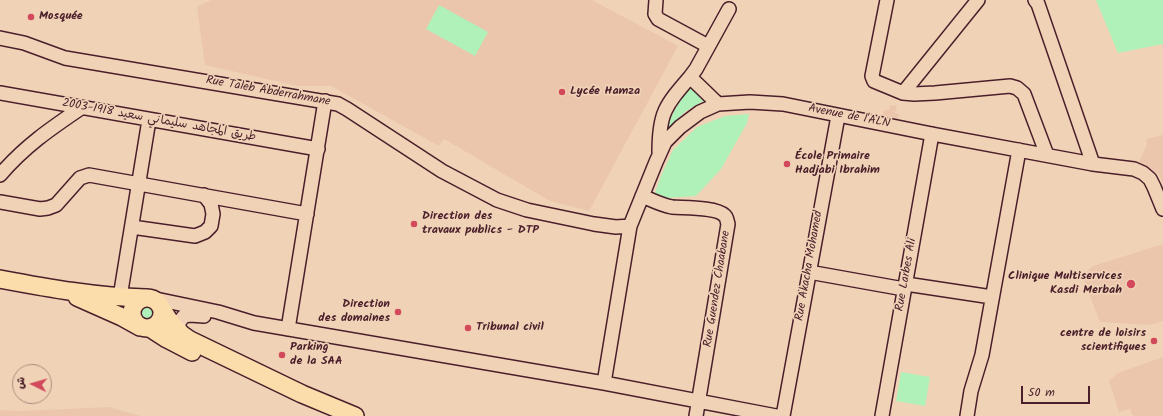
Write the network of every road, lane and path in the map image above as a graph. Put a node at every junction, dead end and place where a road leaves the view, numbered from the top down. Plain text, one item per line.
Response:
1 (656, 0) edge
2 (888, 0) edge
3 (978, 0) edge
4 (1035, 0) edge
5 (729, 10) dead end
6 (0, 38) edge
7 (708, 46) junction
8 (690, 77) junction
9 (903, 93) junction
10 (0, 94) edge
11 (325, 101) junction
12 (718, 104) junction
13 (81, 108) junction
14 (838, 116) junction
15 (149, 120) junction
16 (932, 134) junction
17 (318, 149) junction
18 (1019, 150) junction
19 (659, 154) junction
20 (1047, 155) junction
21 (1093, 164) junction
22 (0, 175) edge
23 (138, 183) junction
24 (204, 195) junction
25 (642, 196) junction
26 (0, 202) edge
27 (1163, 209) edge
28 (307, 214) junction
29 (630, 226) junction
30 (132, 227) junction
31 (809, 272) junction
32 (0, 279) edge
33 (905, 286) junction
34 (61, 290) junction
35 (120, 297) junction
36 (992, 298) junction
37 (157, 315) junction
38 (254, 323) junction
39 (288, 328) junction
40 (604, 383) junction
41 (699, 401) junction
42 (328, 416) edge
43 (356, 416) edge
44 (696, 416) edge
45 (776, 416) edge
46 (783, 416) edge
47 (882, 416) edge
48 (967, 416) edge

1 - 7 street
2 - 9 street
3 - 9 street
4 - 21 street
5 - 7 street
6 - 11 street, Rue Taleb Abderrahmane
7 - 8 street
8 - 12 street
8 - 19 street
9 - 20 street
10 - 13 street, طريق المجاهد سليماني سعيد 1918-2003
11 - 17 street
11 - 29 street, Rue Taleb Abderrahmane
12 - 14 street, Avenue de l'ALN
12 - 19 street, Avenue de l'ALN
13 - 15 street, طريق المجاهد سليماني سعيد 1918-2003
13 - 22 street
14 - 16 street, Avenue de l'ALN
14 - 31 street, Rue Akacha Mohamed
15 - 17 street, طريق المجاهد سليماني سعيد 1918-2003
15 - 23 street
16 - 18 street, Avenue de l'ALN
16 - 33 street, Rue Larbes Ali
17 - 28 street
18 - 20 street, Avenue de l'ALN
18 - 36 street
19 - 25 street, Avenue de l'ALN
20 - 21 street, Avenue de l'ALN
21 - 27 street, Avenue de l'ALN
23 - 24 street
23 - 26 street
23 - 30 street
24 - 28 street
24 - 30 street
25 - 29 street, Avenue de l'ALN
25 - 41 street, Rue Guendez Chaabane
28 - 39 street
29 - 40 street, Avenue de l'ALN
30 - 35 street
31 - 33 street
31 - 46 street, Rue Akacha Mohamed
32 - 34 main road
33 - 36 street
33 - 47 street, Rue Larbes Ali
34 - 35 main road
34 - 37 main road
35 - 37 main road
36 - 48 street
37 - 38 street
37 - 38 street
37 - 42 main road
37 - 43 main road
38 - 39 street
39 - 40 street
40 - 41 street
41 - 44 street
41 - 45 street

